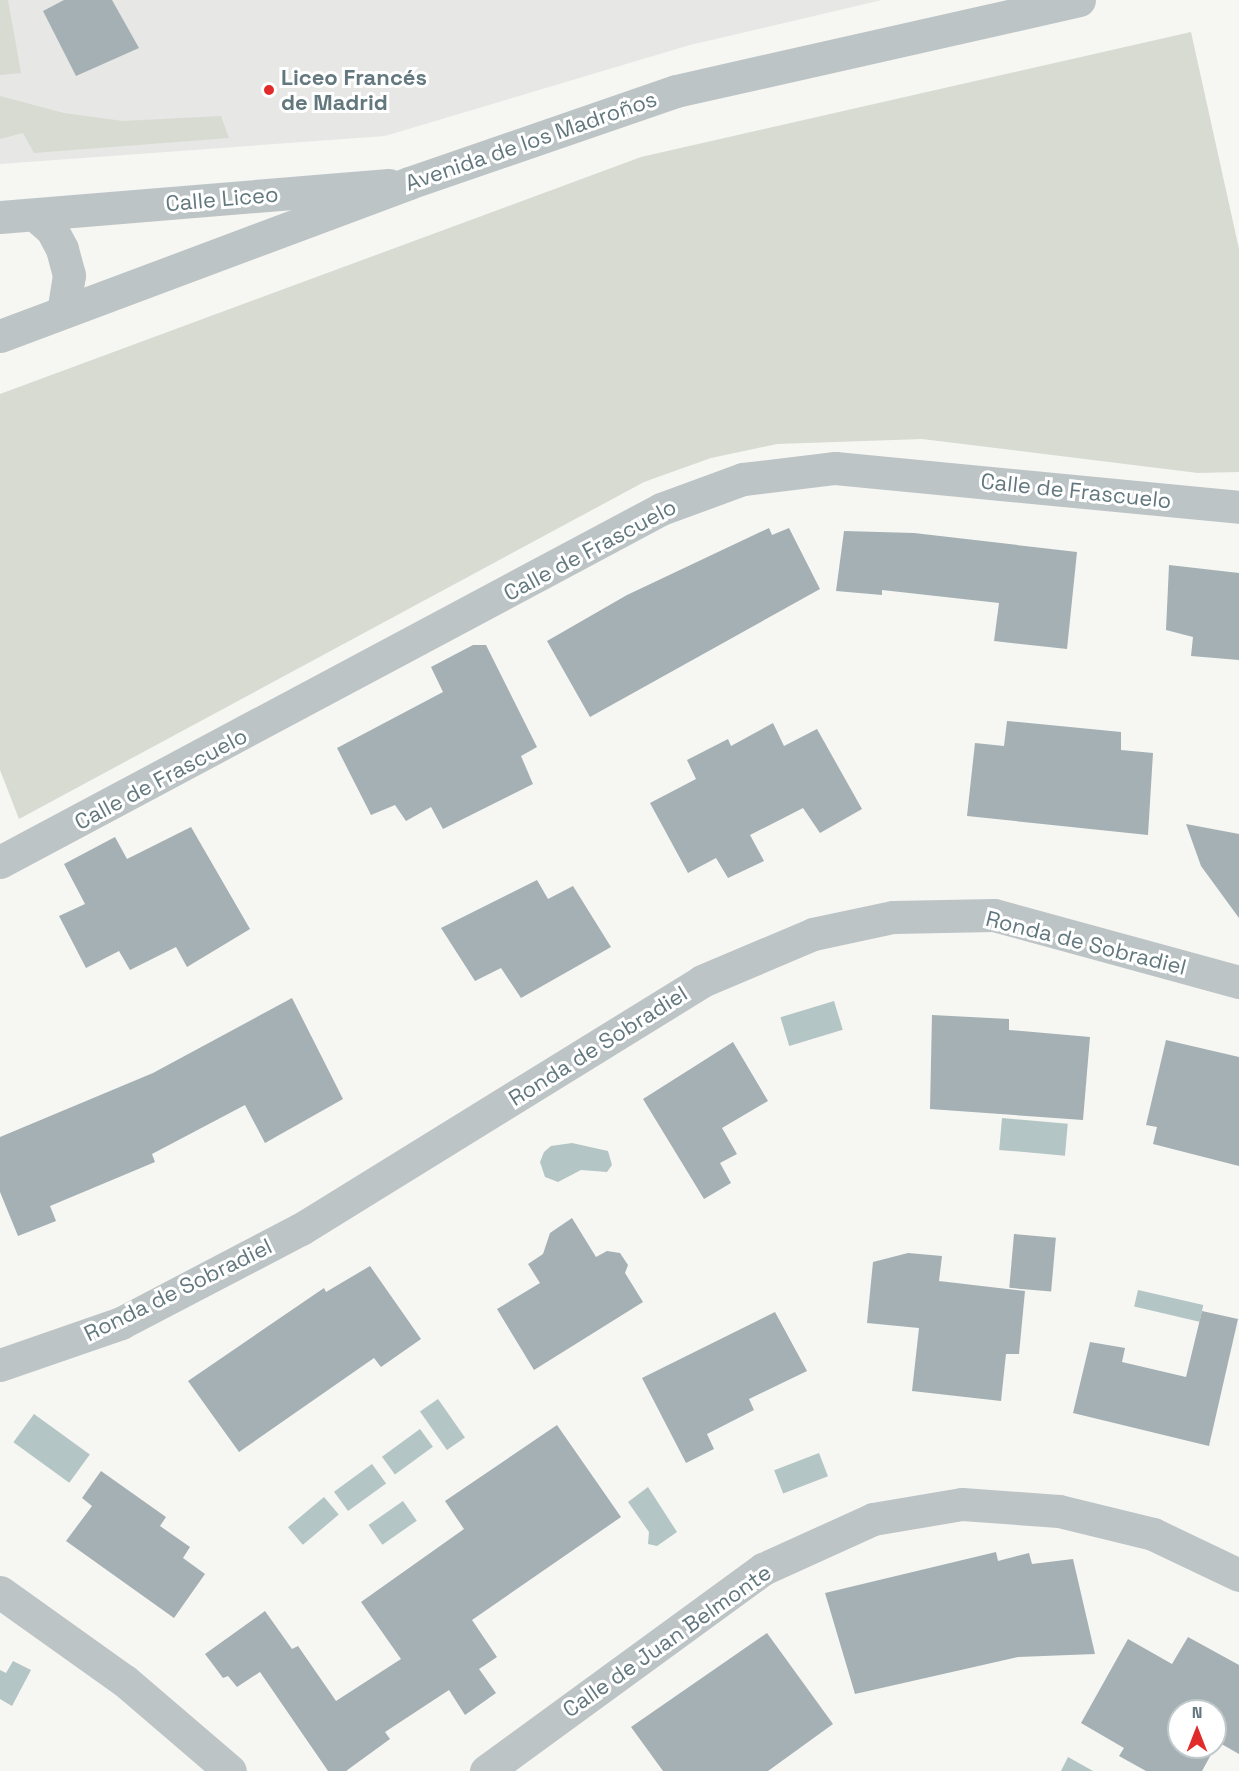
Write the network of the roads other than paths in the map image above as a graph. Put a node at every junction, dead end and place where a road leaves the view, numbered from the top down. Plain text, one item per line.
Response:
1 (1079, 0) edge
2 (409, 183) junction
3 (35, 215) junction
4 (0, 217) edge
5 (63, 312) junction
6 (0, 336) edge
7 (1239, 507) edge
8 (0, 862) edge
9 (1239, 982) edge
10 (0, 1365) edge
11 (1239, 1575) edge
12 (0, 1592) edge
13 (230, 1771) edge
14 (486, 1771) edge

1 - 2 street, Avenida de los Madroños
2 - 3 street, Calle Liceo
2 - 5 street, Avenida de los Madroños
3 - 4 street, Calle Liceo
3 - 5 street
5 - 6 street, Avenida de los Madroños
7 - 8 street, Calle de Frascuelo
9 - 10 street, Ronda de Sobradiel
11 - 14 street, Calle de Juan Belmonte
12 - 13 street

